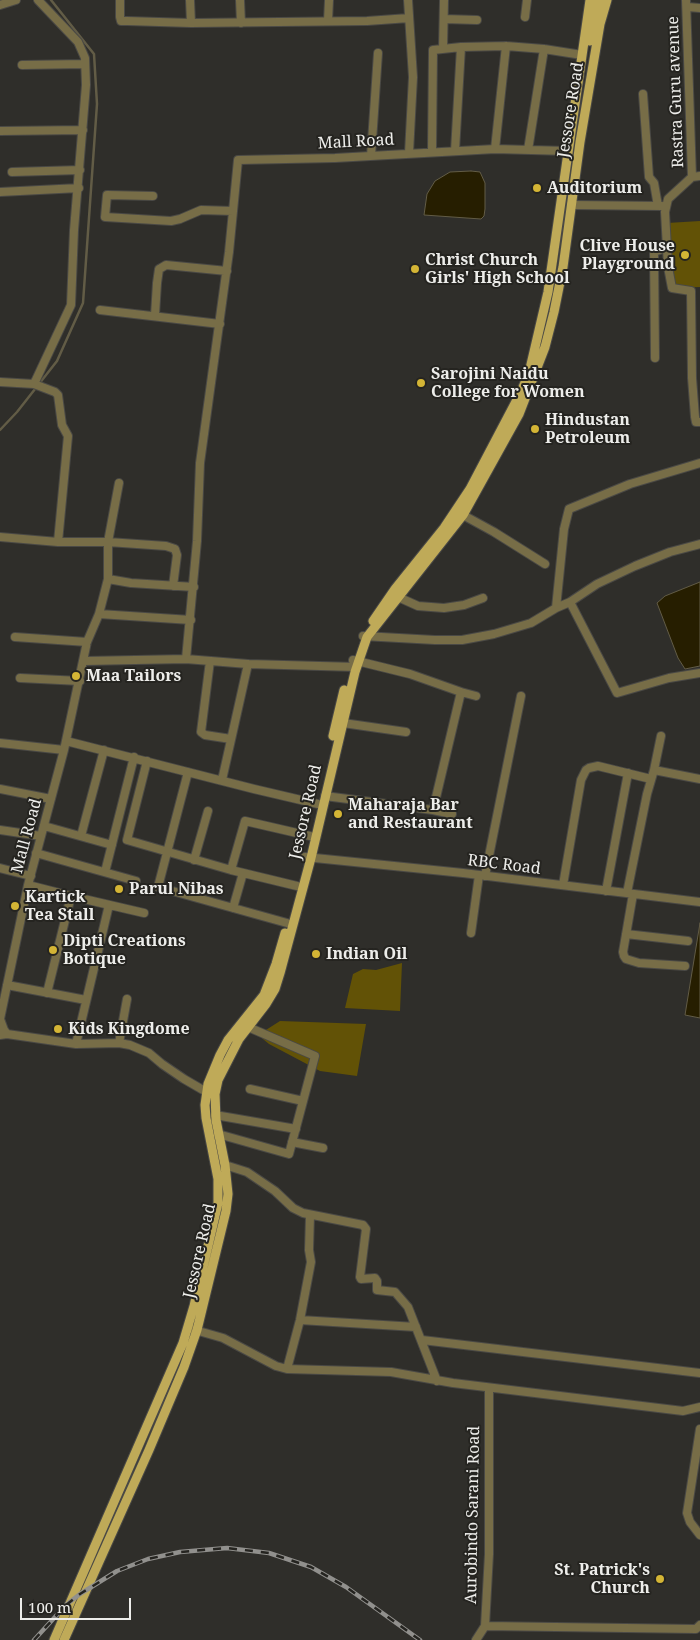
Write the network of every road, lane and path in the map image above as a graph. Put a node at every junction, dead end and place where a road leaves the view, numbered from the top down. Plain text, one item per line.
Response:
1 (16, 0) edge
2 (38, 0) edge
3 (120, 0) edge
4 (190, 0) edge
5 (240, 0) edge
6 (328, 0) edge
7 (408, 0) edge
8 (444, 0) edge
9 (527, 0) edge
10 (590, 0) edge
11 (599, 0) edge
12 (607, 0) edge
13 (687, 4) edge
14 (0, 5) edge
15 (700, 8) edge
16 (525, 17) dead end
17 (409, 18) junction
18 (444, 19) junction
19 (477, 20) dead end
20 (328, 21) junction
21 (241, 22) junction
22 (190, 23) junction
23 (506, 46) junction
24 (461, 47) junction
25 (443, 49) junction
26 (544, 49) junction
27 (378, 54) dead end
28 (582, 55) junction
29 (85, 64) junction
30 (22, 65) dead end
31 (643, 94) dead end
32 (83, 130) junction
33 (0, 131) edge
34 (495, 149) junction
35 (528, 150) junction
36 (455, 151) junction
37 (568, 151) junction
38 (432, 152) junction
39 (408, 153) junction
40 (371, 156) junction
41 (80, 170) junction
42 (12, 172) dead end
43 (696, 176) edge
44 (78, 188) junction
45 (0, 192) edge
46 (153, 196) dead end
47 (571, 205) junction
48 (662, 206) junction
49 (233, 210) junction
50 (667, 247) junction
51 (226, 270) junction
52 (100, 310) dead end
53 (155, 315) junction
54 (220, 324) junction
55 (656, 358) dead end
56 (535, 365) junction
57 (0, 382) edge
58 (35, 384) junction
59 (527, 386) junction
60 (700, 422) edge
61 (700, 463) edge
62 (119, 483) dead end
63 (463, 515) junction
64 (0, 537) edge
65 (58, 542) junction
66 (108, 542) junction
67 (700, 544) edge
68 (544, 564) dead end
69 (108, 579) junction
70 (173, 586) junction
71 (194, 587) junction
72 (398, 597) junction
73 (483, 598) dead end
74 (570, 602) junction
75 (556, 608) junction
76 (99, 614) junction
77 (191, 620) junction
78 (365, 636) junction
79 (15, 637) dead end
80 (87, 642) junction
81 (186, 659) junction
82 (84, 661) junction
83 (210, 661) junction
84 (248, 664) junction
85 (355, 664) junction
86 (700, 673) edge
87 (20, 678) dead end
88 (80, 681) junction
89 (461, 692) junction
90 (476, 696) dead end
91 (521, 696) dead end
92 (343, 723) junction
93 (406, 732) dead end
94 (661, 736) dead end
95 (231, 739) junction
96 (66, 741) junction
97 (0, 743) edge
98 (64, 750) junction
99 (104, 750) junction
100 (134, 757) junction
101 (147, 761) junction
102 (654, 770) junction
103 (188, 772) junction
104 (628, 773) junction
105 (651, 779) junction
106 (700, 779) edge
107 (222, 780) junction
108 (0, 789) edge
109 (325, 796) junction
110 (52, 799) junction
111 (318, 804) junction
112 (433, 810) junction
113 (208, 811) dead end
114 (452, 814) dead end
115 (44, 826) junction
116 (0, 830) edge
117 (41, 836) junction
118 (80, 836) junction
119 (310, 836) junction
120 (112, 844) junction
121 (168, 850) junction
122 (36, 854) junction
123 (308, 858) junction
124 (194, 860) junction
125 (0, 868) edge
126 (231, 870) junction
127 (105, 872) junction
128 (243, 873) junction
129 (31, 876) junction
130 (482, 876) junction
131 (136, 881) dead end
132 (28, 885) junction
133 (563, 885) junction
134 (297, 886) junction
135 (606, 890) junction
136 (630, 894) junction
137 (71, 896) junction
138 (700, 902) edge
139 (109, 905) junction
140 (233, 908) junction
141 (144, 913) dead end
142 (287, 923) junction
143 (471, 933) dead end
144 (626, 934) junction
145 (688, 941) dead end
146 (686, 966) dead end
147 (7, 985) junction
148 (47, 992) junction
149 (127, 999) dead end
150 (86, 1000) junction
151 (0, 1016) edge
152 (248, 1027) junction
153 (4, 1035) edge
154 (119, 1043) junction
155 (76, 1044) junction
156 (250, 1089) dead end
157 (211, 1093) junction
158 (303, 1101) junction
159 (215, 1115) junction
160 (296, 1129) junction
161 (218, 1134) junction
162 (292, 1142) junction
163 (323, 1148) dead end
164 (225, 1165) junction
165 (310, 1215) junction
166 (300, 1320) junction
167 (416, 1327) junction
168 (192, 1329) junction
169 (422, 1340) junction
170 (287, 1369) junction
171 (700, 1373) edge
172 (437, 1381) junction
173 (489, 1388) junction
174 (700, 1408) edge
175 (700, 1429) edge
176 (700, 1536) edge
177 (700, 1624) edge
178 (485, 1626) junction
179 (54, 1640) edge
180 (64, 1640) edge
181 (476, 1640) edge

1 - 14 street
2 - 29 street
3 - 22 street
4 - 22 street
5 - 21 street
6 - 20 street
7 - 17 street
8 - 18 street
9 - 16 street
10 - 28 main road, Jessore Road
11 - 56 main road
12 - 47 main road, Jessore Road
13 - 15 street, Rastra Guru avenue
13 - 43 street, Rastra Guru avenue
17 - 20 street
17 - 39 street
18 - 19 street
18 - 25 street
20 - 21 street
21 - 22 street
23 - 24 street
23 - 26 street
23 - 34 street
24 - 25 street
24 - 36 street
25 - 38 street
26 - 28 street
26 - 35 street
27 - 40 street
28 - 37 main road, Jessore Road
29 - 30 street
29 - 32 street
31 - 48 street
32 - 33 street
32 - 41 street
34 - 35 street, Mall Road
34 - 36 street, Mall Road
35 - 37 street, Mall Road
36 - 38 street, Mall Road
37 - 56 main road, Jessore Road
38 - 39 street, Mall Road
39 - 40 street, Mall Road
40 - 49 street, Mall Road
41 - 42 street
41 - 44 street
43 - 48 street, Rastra Guru avenue
44 - 45 street
44 - 58 street
46 - 49 street
47 - 48 street
47 - 56 main road, Jessore Road
48 - 50 street
49 - 51 street, Mall Road
50 - 55 street
50 - 60 street
51 - 53 street
51 - 54 street, Mall Road
52 - 53 street
53 - 54 street
54 - 71 street, Mall Road
56 - 59 main road, Jessore Road
57 - 58 street
58 - 65 street
59 - 63 main road, Jessore Road
59 - 78 main road, Jessore Road
61 - 75 street
62 - 66 street, Mall Road
63 - 68 street
63 - 72 main road, Jessore Road
64 - 65 street
65 - 66 street
66 - 69 street, Mall Road
66 - 70 street
67 - 74 street
69 - 70 street
69 - 76 street, Mall Road
70 - 71 street
71 - 77 street, Mall Road
72 - 73 street
72 - 78 main road, Jessore Road
74 - 75 street
74 - 86 street
75 - 78 street
76 - 77 street
76 - 80 street, Mall Road
77 - 81 street, Mall Road
78 - 85 main road, Jessore Road
79 - 80 street
80 - 82 street, Mall Road
81 - 82 street
81 - 83 street
82 - 88 street, Mall Road
83 - 84 street
83 - 95 street
84 - 85 street
84 - 95 street
85 - 89 street
85 - 92 main road, Jessore Road
85 - 111 main road, Jessore Road
87 - 88 street
88 - 96 street, Mall Road
89 - 90 street
89 - 112 street
91 - 130 street
92 - 93 street
92 - 109 main road, Jessore Road
94 - 102 street
95 - 107 street
96 - 98 street, Mall Road
96 - 99 street
97 - 98 street
98 - 110 street, Mall Road
99 - 100 street
99 - 118 street
100 - 101 street
100 - 120 street
101 - 103 street
101 - 121 street
102 - 105 street
102 - 106 street
103 - 107 street
103 - 121 street
104 - 105 street
104 - 133 street
104 - 135 street
105 - 136 street
107 - 111 street
108 - 110 street
109 - 112 street
109 - 123 main road, Jessore Road
110 - 115 street, Mall Road
111 - 119 main road, Jessore Road
112 - 114 street
113 - 124 street
115 - 117 street, Mall Road
115 - 118 street
116 - 117 street
117 - 122 street, Mall Road
118 - 120 street
119 - 123 main road, Jessore Road
119 - 126 street
120 - 127 street
121 - 124 street
121 - 140 street
122 - 127 street
122 - 129 street, Mall Road
123 - 130 street, RBC Road
123 - 134 main road, Jessore Road
123 - 152 main road, Jessore Road
124 - 126 street
125 - 129 street
126 - 128 street
127 - 131 street
128 - 134 street
128 - 140 street
129 - 132 street, Mall Road
130 - 133 street, RBC Road
130 - 143 street
132 - 137 street
132 - 147 street, Mall Road
133 - 135 street, RBC Road
134 - 142 main road, Jessore Road
135 - 136 street, RBC Road
136 - 138 street, RBC Road
136 - 144 street
137 - 139 street
137 - 148 street
139 - 141 street
139 - 150 street
140 - 142 street
142 - 157 main road, Jessore Road
144 - 145 street
144 - 146 street
147 - 148 street
147 - 151 street, Mall Road
148 - 150 street
149 - 154 street
150 - 155 street
151 - 153 street
152 - 157 main road, Jessore Road
152 - 158 street
153 - 155 street
154 - 155 street
154 - 157 street
156 - 158 street
157 - 159 main road, Jessore Road
157 - 168 main road, Jessore Road
158 - 160 street
159 - 160 street
159 - 161 main road, Jessore Road
160 - 162 street
161 - 162 street
161 - 164 main road, Jessore Road
162 - 163 street
164 - 165 street
164 - 168 main road, Jessore Road
165 - 166 street
165 - 167 street
166 - 167 street
166 - 170 street
167 - 169 street
168 - 170 street
168 - 179 main road, Jessore Road
168 - 180 main road, Jessore Road
169 - 171 street
169 - 172 street
170 - 172 street
172 - 173 street
173 - 174 street
173 - 178 street, Aurobindo Sarani Road
175 - 176 street
177 - 178 street
178 - 181 street, Aurobindo Sarani Road

